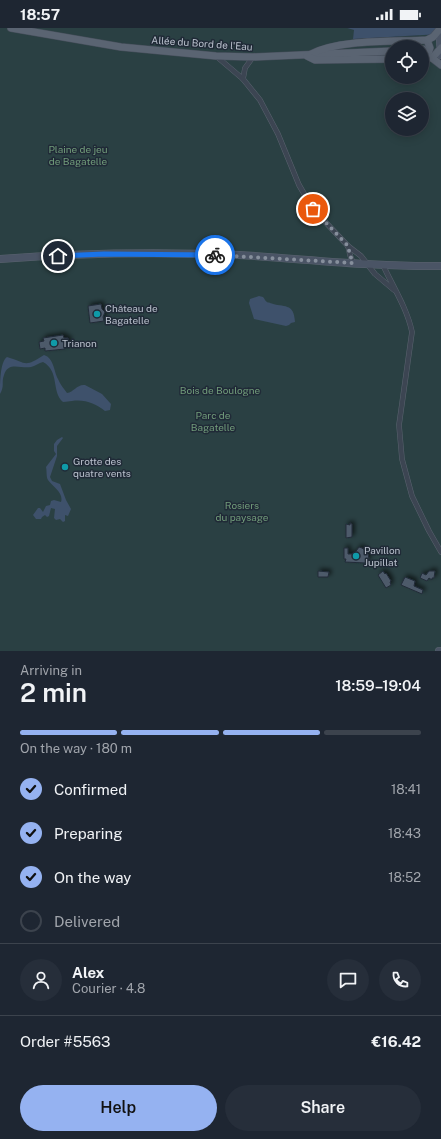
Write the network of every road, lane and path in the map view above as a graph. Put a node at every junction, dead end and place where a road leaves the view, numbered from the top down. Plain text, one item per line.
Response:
1 (11, 28) edge
2 (436, 34) edge
3 (385, 51) edge
4 (429, 51) edge
5 (441, 52) edge
6 (216, 56) junction
7 (307, 56) junction
8 (429, 56) edge
9 (253, 57) junction
10 (385, 58) edge
11 (429, 58) edge
12 (441, 65) edge
13 (243, 79) junction
14 (348, 246) junction
15 (0, 259) edge
16 (353, 263) junction
17 (368, 264) junction
18 (382, 265) junction
19 (441, 266) edge
20 (395, 291) junction
21 (441, 552) edge

1 - 6 main road, Allée du Bord de l'Eau
2 - 4 main road
2 - 5 street
2 - 7 main road
3 - 7 main road, Allée du Bord de l'Eau
5 - 8 main road
6 - 9 main road, Allée du Bord de l'Eau
6 - 13 street
7 - 9 main road, Allée du Bord de l'Eau
7 - 10 main road
9 - 13 street
11 - 12 main road
13 - 14 street
14 - 16 street
14 - 17 street
15 - 16 street
16 - 17 street
17 - 18 street
17 - 20 street
18 - 19 street
18 - 20 street
20 - 21 street

